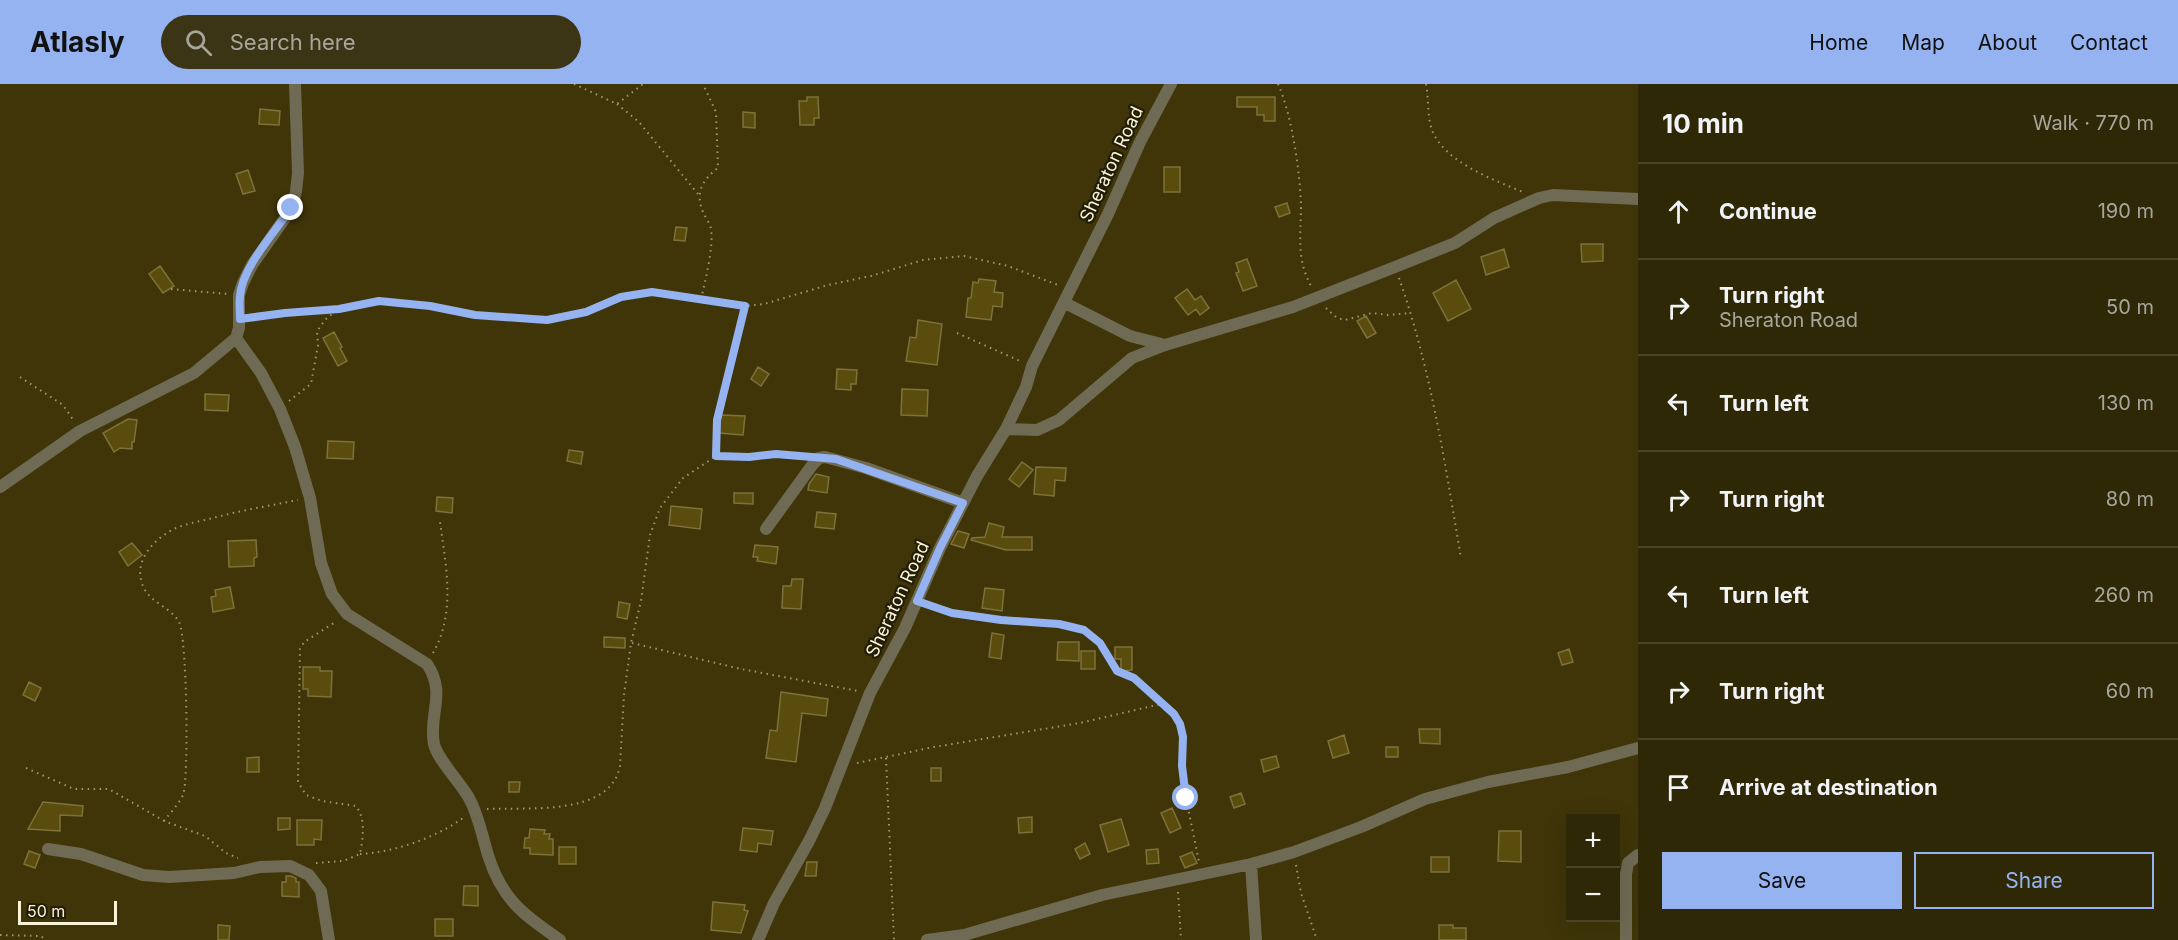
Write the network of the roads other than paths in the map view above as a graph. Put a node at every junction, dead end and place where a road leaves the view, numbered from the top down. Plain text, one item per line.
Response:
1 (295, 84) edge
2 (1171, 84) edge
3 (1638, 199) edge
4 (1067, 297) junction
5 (236, 338) junction
6 (1165, 345) junction
7 (1006, 429) junction
8 (0, 487) edge
9 (963, 503) junction
10 (766, 529) dead end
11 (1638, 748) edge
12 (48, 849) dead end
13 (1638, 855) edge
14 (1251, 864) junction
15 (329, 940) edge
16 (560, 940) edge
17 (758, 940) edge
18 (927, 940) edge
19 (1256, 940) edge
20 (1626, 940) edge

1 - 5 street
2 - 4 street, Sheraton Road
3 - 6 street
4 - 6 street
4 - 7 street, Sheraton Road
5 - 8 street
5 - 16 street
6 - 7 street
7 - 9 street, Sheraton Road
9 - 10 street
9 - 17 street, Sheraton Road
11 - 14 street
12 - 15 street
13 - 20 street
14 - 18 street
14 - 19 street

